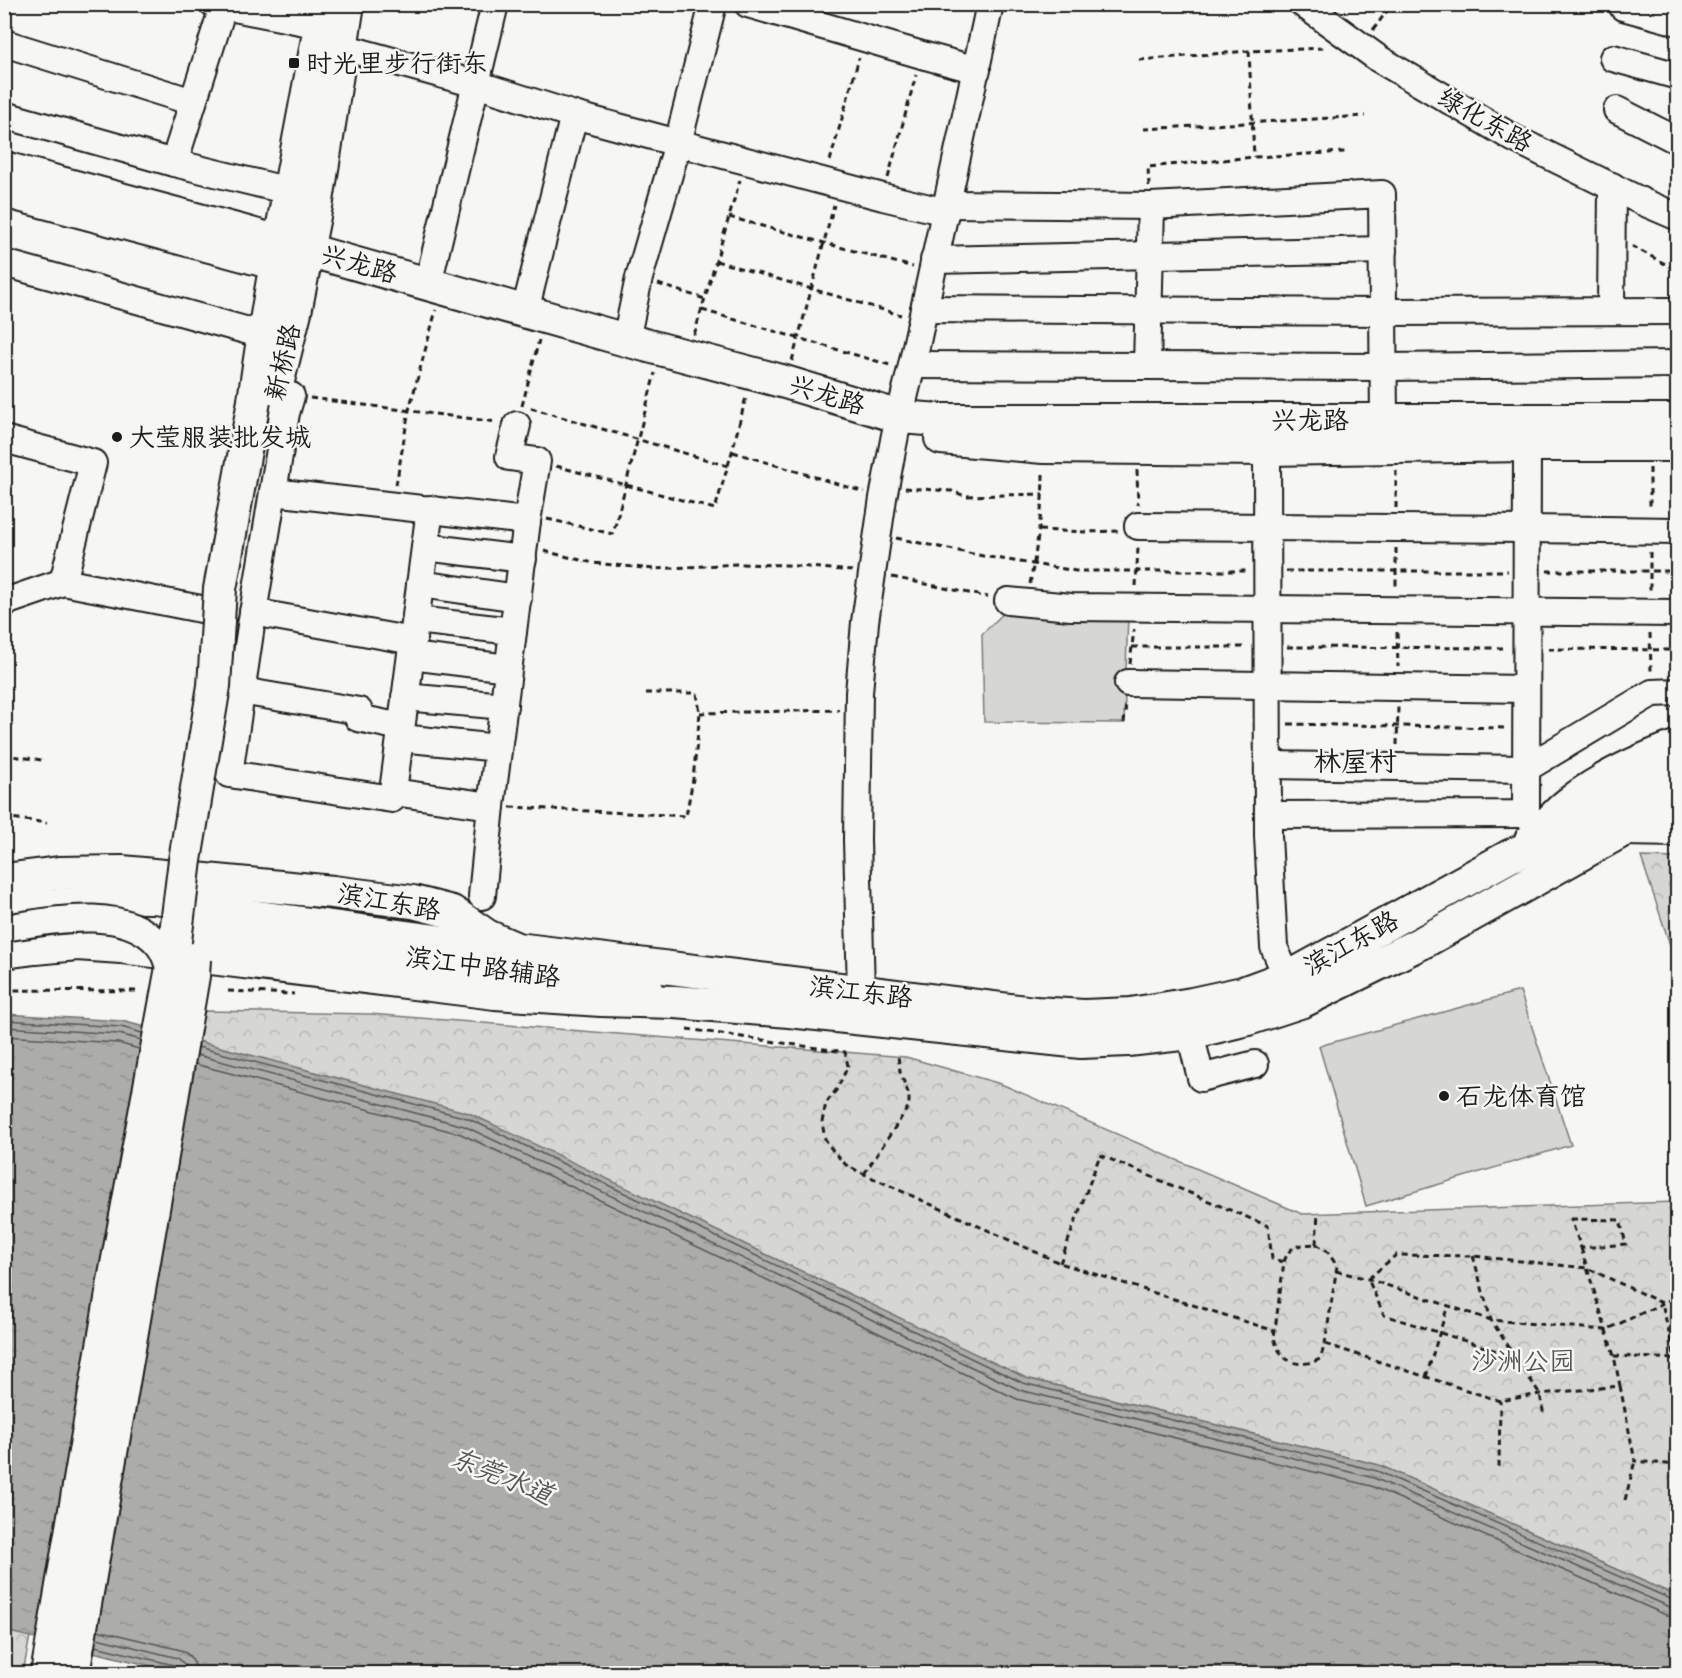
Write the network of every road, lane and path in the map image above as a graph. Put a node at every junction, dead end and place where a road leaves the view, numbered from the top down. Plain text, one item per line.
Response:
1 (348, 4) edge
2 (495, 4) edge
3 (713, 4) edge
4 (748, 4) edge
5 (990, 4) edge
6 (1303, 4) edge
7 (1326, 4) edge
8 (1392, 4) edge
9 (1461, 4) edge
10 (1476, 4) edge
11 (218, 6) edge
12 (1623, 7) dead end
13 (1677, 22) edge
14 (329, 26) edge
15 (1370, 34) junction
16 (864, 39) junction
17 (4, 43) edge
18 (1329, 48) dead end
19 (1249, 51) junction
20 (922, 56) junction
21 (1613, 58) dead end
22 (1139, 60) dead end
23 (977, 70) junction
24 (1677, 76) edge
25 (476, 84) junction
26 (193, 102) junction
27 (1617, 110) dead end
28 (4, 115) edge
29 (574, 115) junction
30 (1365, 116) dead end
31 (1252, 122) junction
32 (1144, 129) dead end
33 (1677, 141) edge
34 (678, 143) junction
35 (1345, 152) dead end
36 (1254, 158) junction
37 (745, 161) junction
38 (174, 163) junction
39 (1148, 167) dead end
40 (4, 168) edge
41 (832, 184) junction
42 (1612, 186) junction
43 (281, 189) dead end
44 (4, 191) edge
45 (883, 197) junction
46 (1677, 202) edge
47 (1151, 206) junction
48 (947, 208) junction
49 (729, 217) junction
50 (1677, 217) edge
51 (1611, 234) junction
52 (824, 243) junction
53 (1383, 250) junction
54 (1150, 256) junction
55 (291, 257) junction
56 (716, 261) junction
57 (4, 263) edge
58 (933, 266) junction
59 (1677, 271) edge
60 (639, 278) junction
61 (812, 289) junction
62 (432, 296) junction
63 (705, 299) junction
64 (702, 310) junction
65 (1148, 311) junction
66 (1611, 311) junction
67 (1677, 311) edge
68 (1383, 312) junction
69 (922, 315) junction
70 (533, 323) junction
71 (263, 335) junction
72 (799, 337) junction
73 (626, 340) junction
74 (688, 356) junction
75 (1677, 364) edge
76 (656, 366) junction
77 (1147, 366) junction
78 (1384, 367) junction
79 (911, 368) junction
80 (785, 382) junction
81 (747, 393) junction
82 (272, 401) junction
83 (409, 410) junction
84 (520, 415) junction
85 (1677, 420) edge
86 (1384, 421) junction
87 (897, 426) junction
88 (4, 439) edge
89 (638, 440) junction
90 (1527, 445) junction
91 (1664, 445) edge
92 (1043, 447) junction
93 (1267, 449) junction
94 (732, 452) junction
95 (537, 461) junction
96 (728, 466) junction
97 (626, 485) junction
98 (273, 492) junction
99 (884, 492) junction
100 (1043, 494) junction
101 (393, 505) junction
102 (430, 509) junction
103 (528, 518) junction
104 (1133, 528) joint
105 (1268, 528) junction
106 (1527, 529) junction
107 (1040, 530) junction
108 (1650, 531) junction
109 (1677, 531) edge
110 (425, 547) junction
111 (523, 553) junction
112 (872, 573) junction
113 (63, 582) junction
114 (420, 584) junction
115 (518, 598) junction
116 (1017, 602) junction
117 (4, 605) edge
118 (1268, 608) junction
119 (201, 609) dead end
120 (253, 612) junction
121 (1527, 612) junction
122 (1650, 613) junction
123 (1677, 613) edge
124 (513, 631) junction
125 (413, 639) junction
126 (1268, 646) junction
127 (1132, 647) dead end
128 (1526, 649) junction
129 (1650, 649) junction
130 (1677, 650) edge
131 (508, 668) junction
132 (1128, 683) dead end
133 (1268, 687) junction
134 (1526, 689) junction
135 (241, 691) junction
136 (1677, 692) edge
137 (646, 693) dead end
138 (1652, 693) junction
139 (405, 697) junction
140 (504, 706) junction
141 (859, 710) junction
142 (700, 712) junction
143 (1268, 723) junction
144 (1526, 729) junction
145 (401, 732) junction
146 (1677, 746) edge
147 (498, 748) junction
148 (4, 755) edge
149 (42, 760) dead end
150 (1268, 765) junction
151 (1525, 770) junction
152 (1677, 774) edge
153 (393, 796) junction
154 (1677, 805) edge
155 (491, 806) junction
156 (1268, 814) junction
157 (4, 817) edge
158 (47, 823) dead end
159 (1552, 828) junction
160 (1620, 832) junction
161 (1677, 833) edge
162 (1579, 854) junction
163 (4, 880) edge
164 (482, 896) dead end
165 (4, 908) edge
166 (188, 916) junction
167 (4, 928) edge
168 (517, 949) junction
169 (4, 952) edge
170 (171, 973) junction
171 (1287, 977) junction
172 (4, 990) edge
173 (138, 991) dead end
174 (861, 992) junction
175 (789, 1011) junction
176 (1190, 1033) junction
177 (845, 1052) dead end
178 (898, 1056) dead end
179 (1256, 1064) dead end
180 (864, 1174) junction
181 (1318, 1213) dead end
182 (1316, 1244) junction
183 (1581, 1248) junction
184 (1473, 1256) junction
185 (1284, 1262) junction
186 (1060, 1263) junction
187 (1587, 1268) junction
188 (1336, 1271) junction
189 (1368, 1280) junction
190 (1677, 1296) edge
191 (1662, 1303) junction
192 (1448, 1305) junction
193 (1491, 1320) junction
194 (1606, 1330) junction
195 (1275, 1331) junction
196 (1440, 1332) junction
197 (1325, 1344) junction
198 (1614, 1356) junction
199 (1516, 1357) junction
200 (1676, 1359) edge
201 (1426, 1377) junction
202 (1620, 1386) junction
203 (1540, 1394) junction
204 (1500, 1401) junction
205 (1544, 1416) dead end
206 (1635, 1461) junction
207 (1677, 1465) edge
208 (1499, 1467) dead end
209 (1625, 1500) dead end
210 (47, 1674) edge
211 (73, 1674) edge

1 - 14 main road, 新桥路
2 - 25 street
3 - 34 street
4 - 16 street
5 - 23 street
6 - 42 street, 绿化东路
7 - 15 street, 绿化东路
8 - 15 path
9 - 10 path
11 - 14 street
11 - 26 street
12 - 13 street
14 - 25 street
14 - 55 main road, 新桥路
15 - 46 street, 绿化东路
16 - 20 street
16 - 41 path
17 - 26 street
18 - 19 path
19 - 22 path
19 - 31 path
20 - 23 street
20 - 45 path
21 - 24 street
23 - 48 street
25 - 29 street
25 - 62 street
26 - 38 street
27 - 33 street
28 - 38 street
29 - 34 street
29 - 70 street
30 - 31 path
31 - 32 path
31 - 36 path
34 - 37 street
34 - 60 street
35 - 36 path
36 - 39 path
37 - 41 street
37 - 49 path
38 - 43 street
40 - 55 main road, 兴龙路
41 - 45 street
41 - 52 path
42 - 50 street, 绿化东路
42 - 51 street
44 - 55 main road, 兴龙路
45 - 48 street
47 - 48 street
47 - 53 street
47 - 54 street
48 - 58 street
49 - 52 path
49 - 56 path
51 - 59 path
51 - 66 street
52 - 58 path
52 - 61 path
53 - 54 street
53 - 68 street
54 - 58 street
54 - 65 street
55 - 62 main road, 兴龙路
55 - 71 main road, 新桥路
55 - 82 main road, 新桥路
56 - 61 path
56 - 63 path
57 - 71 street
58 - 69 street
60 - 63 path
60 - 73 street
61 - 69 path
61 - 72 path
62 - 70 main road, 兴龙路
62 - 83 path
63 - 64 path
64 - 72 path
64 - 74 path
65 - 68 street
65 - 69 street
65 - 77 street
66 - 67 street
66 - 68 street
68 - 78 street
69 - 79 street
70 - 73 main road, 兴龙路
70 - 76 main road, 兴龙路
70 - 84 path
71 - 82 main road, 新桥路
72 - 79 path
72 - 80 path
73 - 74 main road, 兴龙路
74 - 80 main road, 兴龙路
75 - 78 street
76 - 81 main road, 兴龙路
76 - 89 path
77 - 78 street
77 - 79 street
78 - 86 street
79 - 87 street
80 - 87 main road, 兴龙路
81 - 87 main road, 兴龙路
81 - 94 path
82 - 83 path
82 - 98 street
82 - 166 main road, 新桥路, bridge
83 - 84 path
83 - 101 path
84 - 89 path
84 - 95 street
85 - 86 main road, 兴龙路
86 - 87 main road, 兴龙路
87 - 92 main road, 兴龙路
87 - 99 street
88 - 113 street
89 - 96 path
89 - 97 path
90 - 91 main road, 兴龙路
90 - 93 main road, 兴龙路
90 - 106 street
91 - 108 path
92 - 93 main road, 兴龙路
92 - 100 path
93 - 105 street
94 - 96 path
94 - 99 path
95 - 97 path
95 - 103 street
96 - 97 path
97 - 103 path
98 - 101 street
98 - 120 street
99 - 100 path
99 - 112 street
100 - 107 path
101 - 102 street
102 - 103 street
102 - 110 street
103 - 111 street
104 - 105 street
104 - 107 path
105 - 106 street
105 - 118 street
106 - 108 street
106 - 121 street
107 - 116 path
108 - 109 street
108 - 122 path
110 - 111 street
110 - 114 street
111 - 112 path
111 - 115 street
112 - 116 path
112 - 141 street
113 - 117 street
113 - 119 street
114 - 115 street
114 - 125 street
115 - 124 street
116 - 118 street
118 - 121 street
118 - 126 street
120 - 125 street
120 - 135 street
121 - 122 street
121 - 128 street
122 - 123 street
122 - 129 path
124 - 125 street
124 - 131 street
125 - 131 street
125 - 139 street
126 - 127 path
126 - 128 path
126 - 133 street
128 - 129 path
128 - 134 street
129 - 130 path
129 - 138 path
131 - 140 street
132 - 133 street
133 - 134 street
133 - 143 street
134 - 144 street
135 - 145 street
135 - 153 street
136 - 138 street
137 - 142 path
138 - 151 street
139 - 140 street
139 - 145 street
140 - 147 street
141 - 142 path
141 - 174 street
142 - 155 path
143 - 144 path
143 - 150 street
144 - 151 street
145 - 147 street
145 - 153 street
146 - 159 main road
147 - 155 street
148 - 149 path
150 - 151 street
150 - 156 street
151 - 156 street
152 - 159 main road, 滨江东路
153 - 155 street
154 - 160 main road, 滨江东路
155 - 164 street
156 - 171 street
157 - 158 path
159 - 162 main road
159 - 171 main road, 滨江东路
160 - 161 street
160 - 162 main road, 滨江东路
162 - 176 main road, 滨江东路
163 - 168 main road, 滨江东路
165 - 166 street, 滨江中路辅路
166 - 168 street, 滨江中路辅路
166 - 170 main road, bridge
166 - 175 street, 滨江中路辅路
166 - 211 main road, bridge
167 - 170 street, bridge
168 - 174 main road, 滨江东路
169 - 175 main road, 滨江东路
170 - 210 main road, bridge
171 - 174 main road, 滨江东路
172 - 173 path
175 - 176 main road, 滨江东路
176 - 179 street
177 - 180 path
178 - 180 path
180 - 186 path
181 - 182 path
182 - 185 path
182 - 188 path
183 - 183 path
183 - 187 path
184 - 187 path
184 - 189 path
184 - 193 path
185 - 186 path
185 - 195 path
186 - 195 path
187 - 191 path
187 - 194 path
188 - 189 path
188 - 197 path
189 - 192 path
189 - 196 path
190 - 191 path
191 - 194 path
191 - 200 path
192 - 193 path
192 - 196 path
193 - 194 path
193 - 199 path
194 - 198 path
195 - 197 path
196 - 199 path
196 - 201 path
197 - 201 path
198 - 200 path
198 - 202 path
199 - 203 path
201 - 204 path
202 - 203 path
202 - 206 path
203 - 204 path
203 - 205 path
204 - 208 path
206 - 207 path
206 - 209 path

